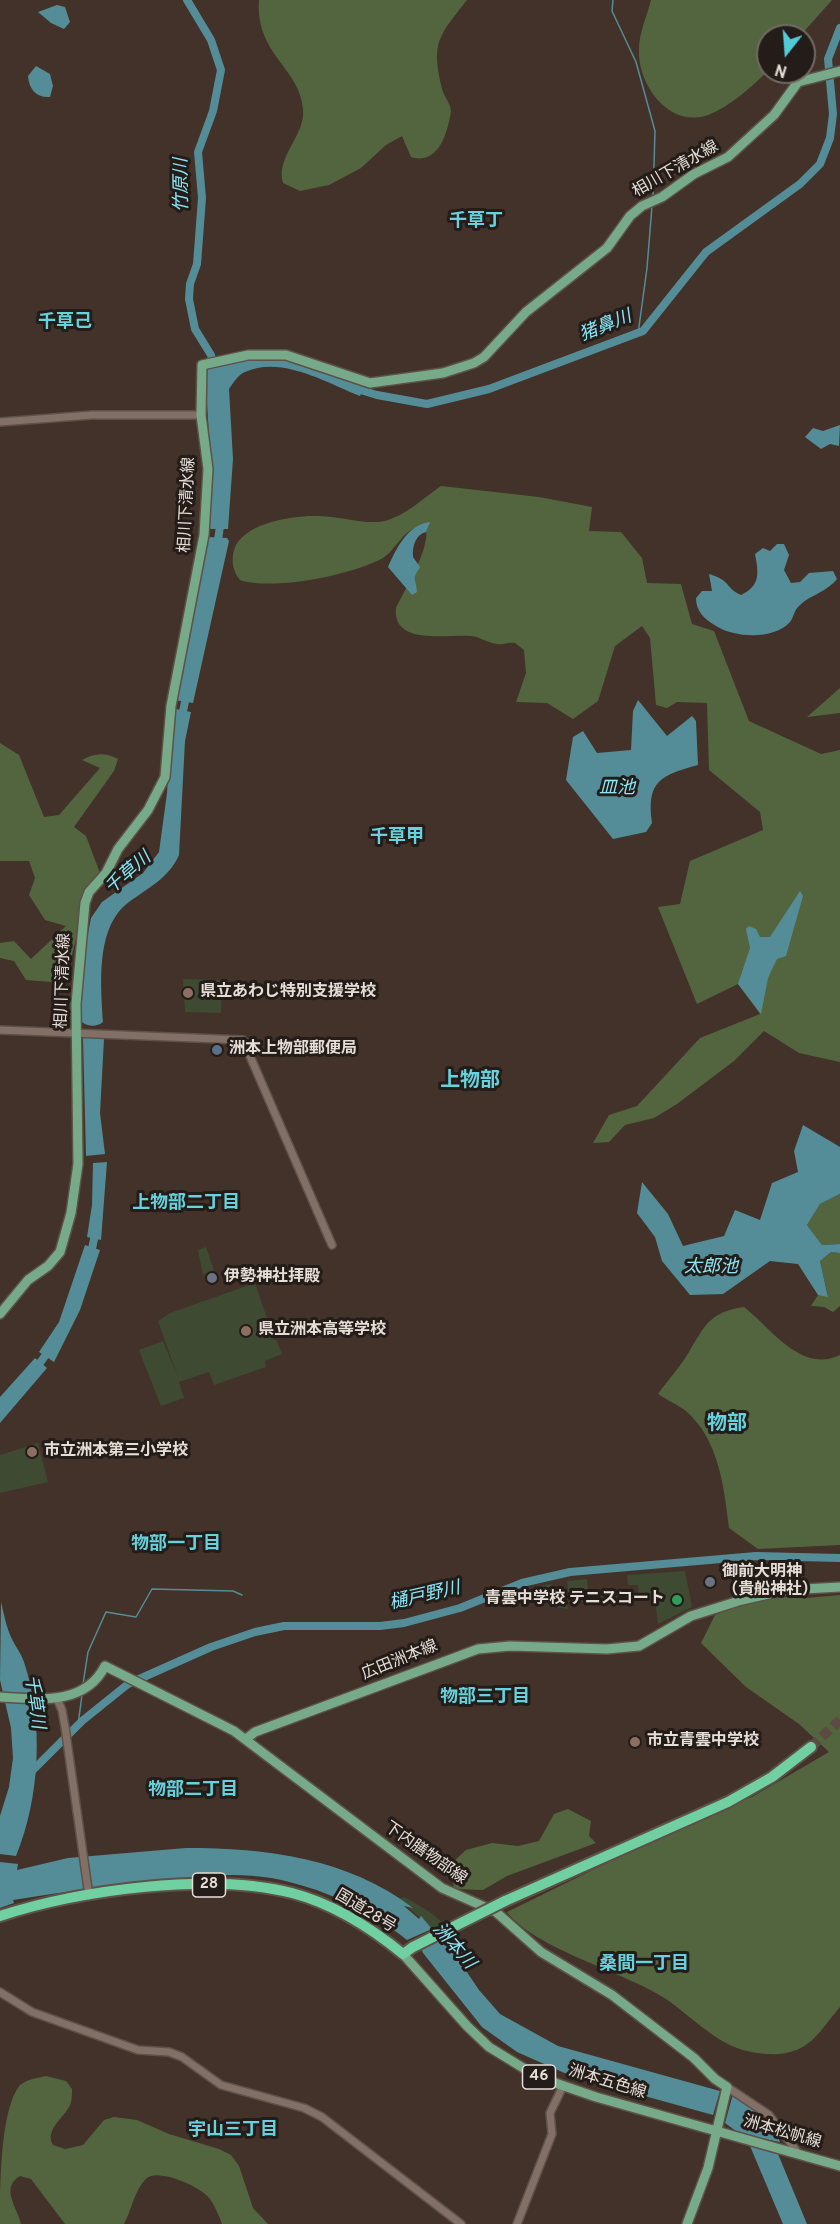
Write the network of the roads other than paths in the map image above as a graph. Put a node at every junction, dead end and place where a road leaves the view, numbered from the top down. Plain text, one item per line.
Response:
1 (837, 72) edge
2 (201, 415) junction
3 (0, 422) edge
4 (0, 1030) edge
5 (77, 1032) junction
6 (332, 1245) dead end
7 (0, 1314) edge
8 (840, 1587) edge
9 (0, 1697) edge
10 (57, 1699) junction
11 (246, 1739) junction
12 (811, 1747) tunnel mouth
13 (88, 1890) junction
14 (0, 1916) edge
15 (403, 1954) junction
16 (0, 1992) edge
17 (563, 2086) junction
18 (727, 2089) junction
19 (717, 2127) junction
20 (798, 2153) junction
21 (840, 2166) edge
22 (461, 2224) edge
23 (517, 2224) edge
24 (687, 2224) edge

1 - 2 main road, 相川下清水線
2 - 3 street
2 - 5 main road, 相川下清水線
4 - 5 street
5 - 6 street
5 - 7 main road, 相川下清水線
8 - 11 main road, 広田洲本線
9 - 10 main road
10 - 11 main road
10 - 13 street
11 - 18 main road, 下内膳物部線
12 - 15 highway, 国道28号, bridge
13 - 14 highway, 国道28号 / 28
13 - 15 highway, 国道28号 / 28
15 - 17 main road, 洲本五色線 / 46
16 - 22 street
17 - 19 main road, 洲本五色線 / 46
17 - 23 street
18 - 19 main road
18 - 20 street
19 - 20 main road, 洲本松帆線
19 - 24 main road
20 - 21 main road, 洲本松帆線

